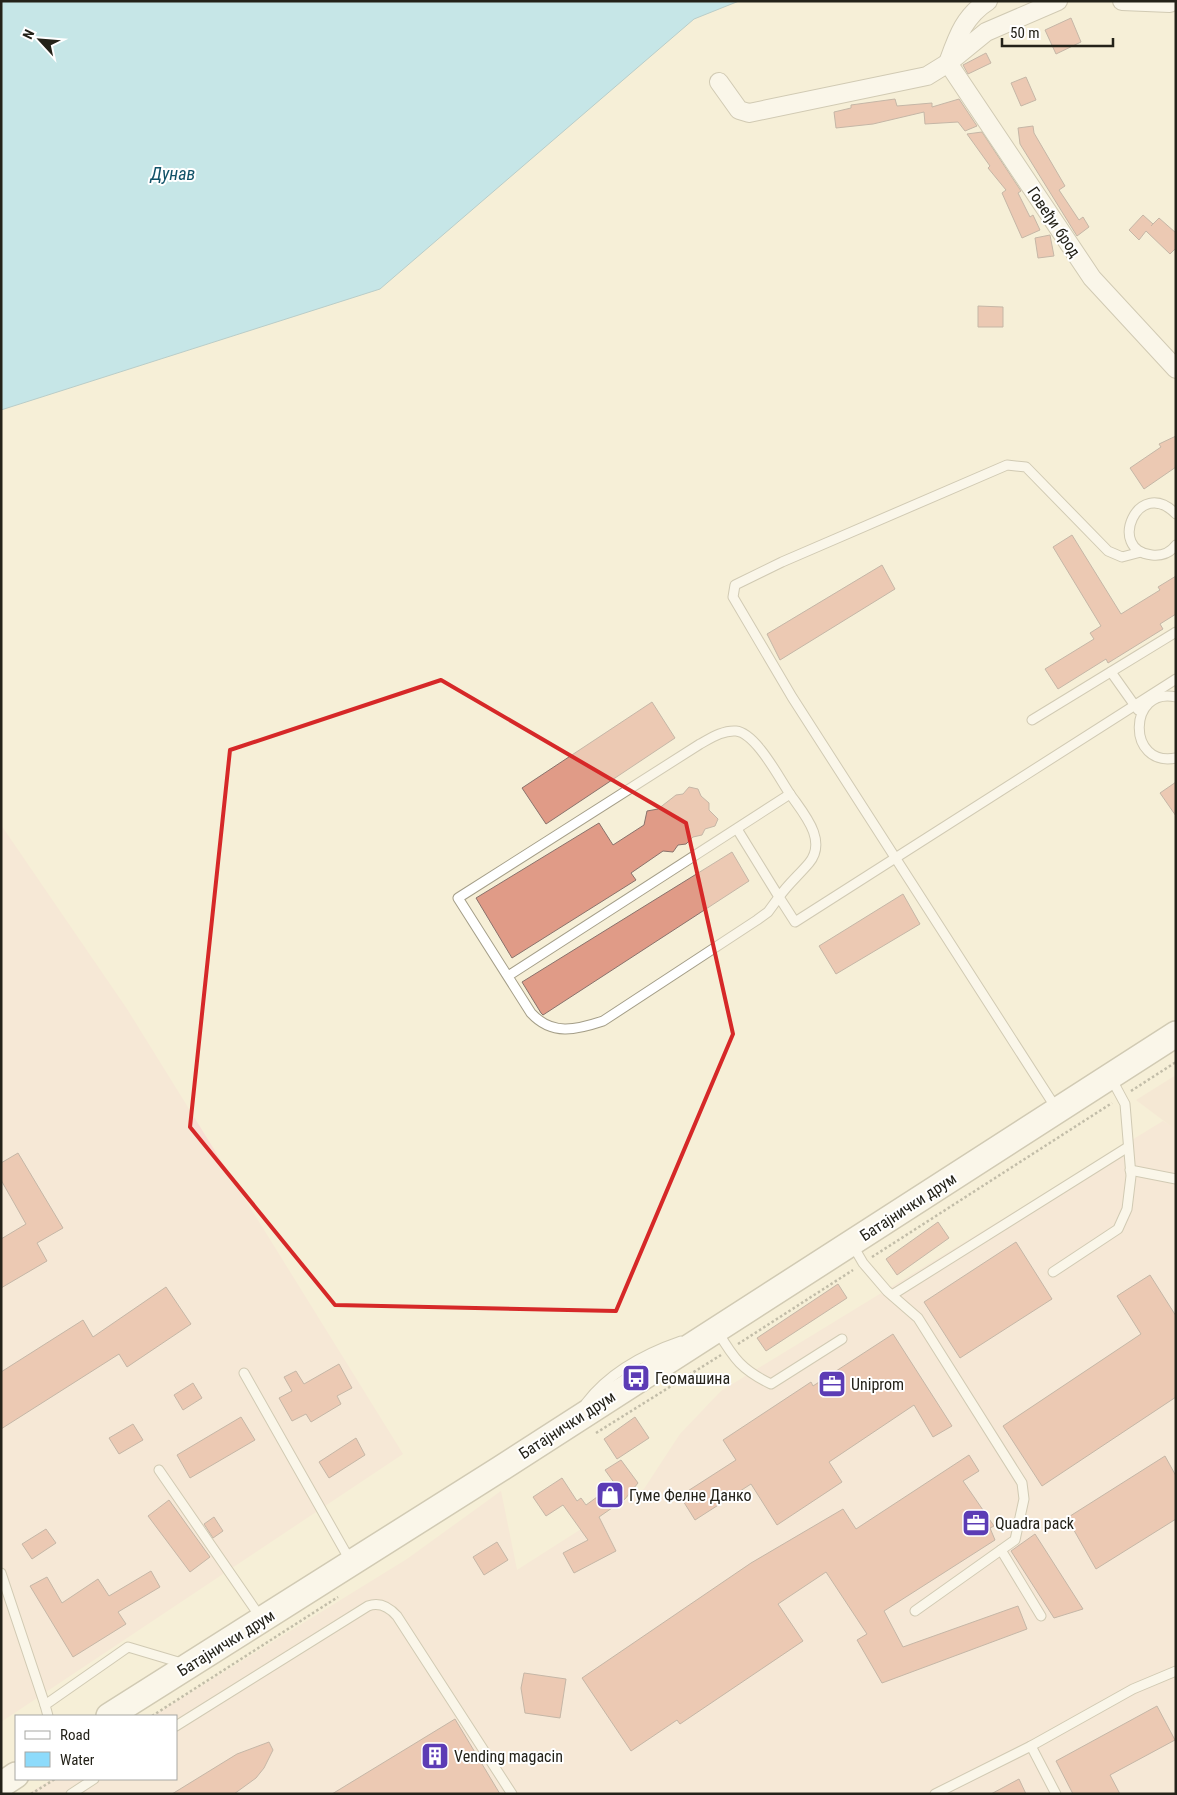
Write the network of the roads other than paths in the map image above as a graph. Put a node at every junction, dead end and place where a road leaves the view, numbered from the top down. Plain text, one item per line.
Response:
1 (988, 1) edge
2 (1058, 1) edge
3 (1122, 1) edge
4 (1170, 3) dead end
5 (948, 63) junction
6 (719, 82) dead end
7 (1176, 369) edge
8 (1176, 514) edge
9 (1176, 545) edge
10 (1141, 552) junction
11 (1176, 632) edge
12 (1111, 672) junction
13 (1176, 680) edge
14 (1176, 697) edge
15 (1138, 710) junction
16 (1032, 720) dead end
17 (1176, 758) edge
18 (790, 794) junction
19 (737, 830) junction
20 (896, 858) junction
21 (779, 898) junction
22 (508, 976) junction
23 (1176, 1034) edge
24 (1116, 1087) junction
25 (1057, 1110) junction
26 (1128, 1147) junction
27 (1130, 1170) junction
28 (1176, 1179) edge
29 (857, 1253) junction
30 (1053, 1272) dead end
31 (892, 1295) junction
32 (719, 1337) junction
33 (842, 1339) dead end
34 (244, 1373) dead end
35 (159, 1470) dead end
36 (1001, 1550) junction
37 (351, 1562) junction
38 (1, 1572) edge
39 (916, 1611) dead end
40 (1041, 1616) dead end
41 (263, 1620) junction
42 (190, 1666) junction
43 (1176, 1671) edge
44 (45, 1705) junction
45 (48, 1715) edge
46 (111, 1715) edge
47 (178, 1725) edge
48 (1031, 1746) junction
49 (15, 1776) edge
50 (92, 1780) edge
51 (1, 1784) edge
52 (71, 1794) edge
53 (512, 1794) edge
54 (935, 1794) edge
55 (1056, 1794) edge

1 - 5 street
2 - 5 street
3 - 4 street
5 - 6 street
5 - 7 street, Говеђи брод
8 - 10 lane
9 - 10 lane
10 - 20 lane
11 - 12 lane
12 - 15 lane
12 - 16 lane
13 - 15 lane
14 - 15 lane
15 - 17 lane
15 - 20 lane
18 - 19 lane
18 - 21 lane
18 - 22 lane
19 - 21 lane
19 - 22 lane
20 - 21 lane
20 - 25 lane
21 - 22 lane
23 - 24 main road, Батајнички друм
24 - 25 main road, Батајнички друм
24 - 26 lane
25 - 29 main road, Батајнички друм
26 - 27 lane
26 - 31 lane
27 - 28 lane
27 - 30 lane
29 - 31 lane
29 - 32 main road, Батајнички друм
31 - 36 lane
32 - 33 lane
32 - 37 main road, Батајнички друм
34 - 37 lane
35 - 41 lane
36 - 39 lane
36 - 40 lane
37 - 41 main road, Батајнички друм
38 - 44 lane
41 - 42 main road, Батајнички друм
42 - 44 lane
42 - 46 main road, Батајнички друм
43 - 48 lane
44 - 45 lane
47 - 53 lane
48 - 54 lane
48 - 55 lane
49 - 51 main road
50 - 52 lane

